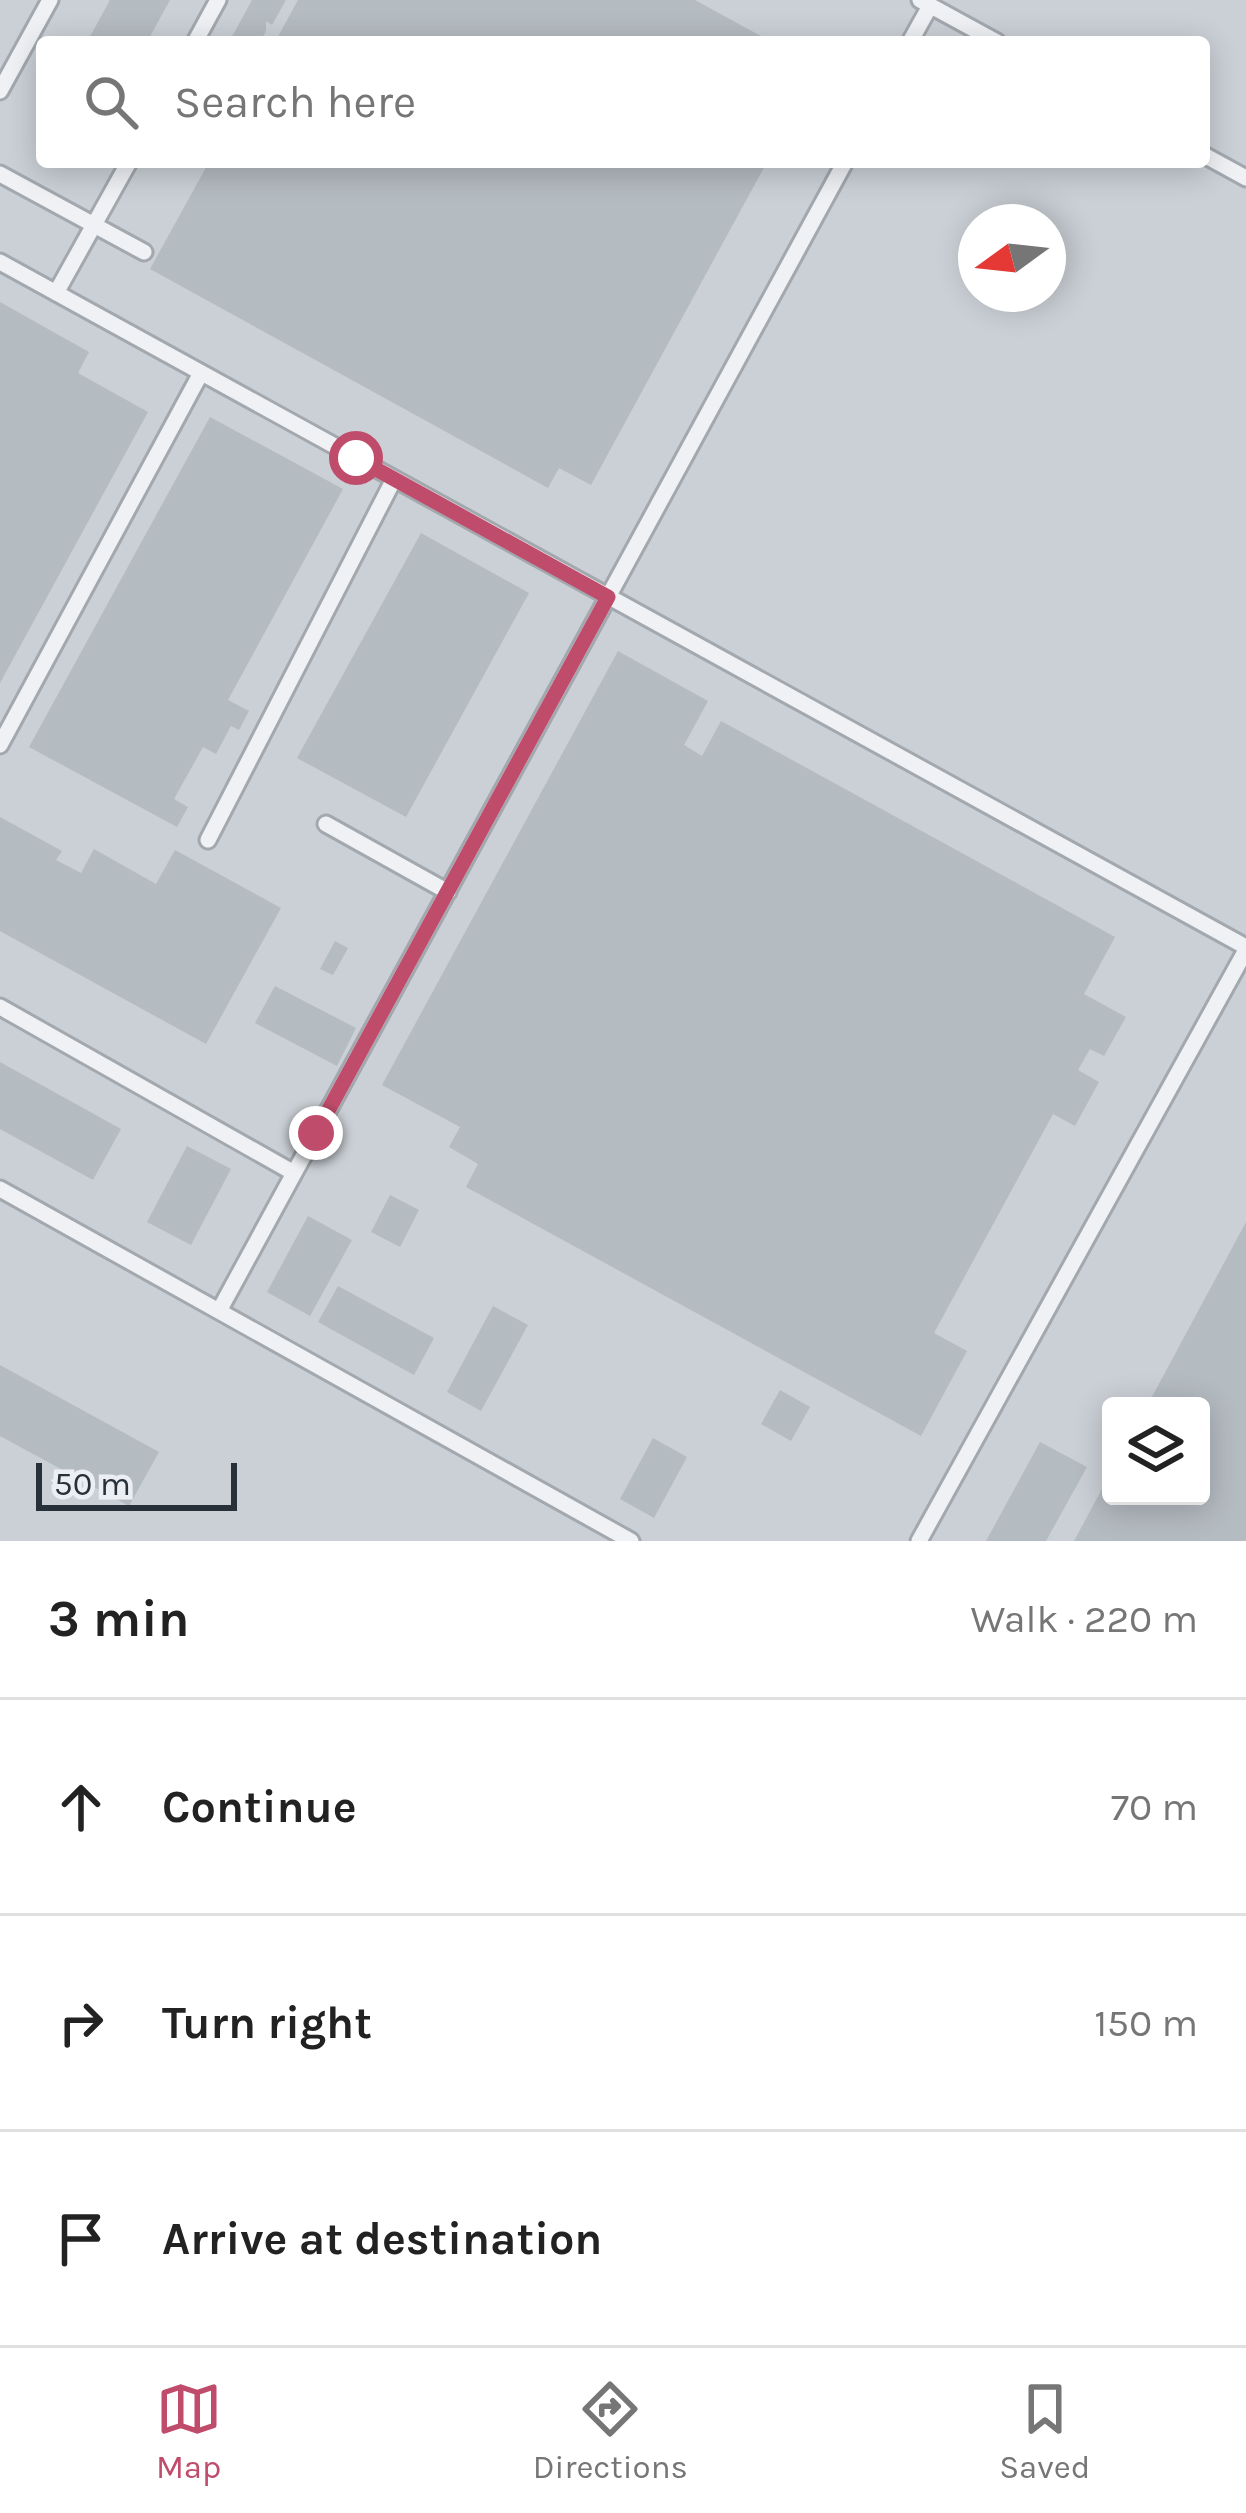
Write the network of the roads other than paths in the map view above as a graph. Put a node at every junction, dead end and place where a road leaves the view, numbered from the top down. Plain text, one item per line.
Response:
1 (50, 0) edge
2 (218, 0) edge
3 (925, 3) edge
4 (198, 36) edge
5 (912, 36) edge
6 (986, 36) edge
7 (0, 91) edge
8 (1210, 158) edge
9 (126, 168) edge
10 (842, 168) edge
11 (0, 174) edge
12 (1246, 178) edge
13 (94, 225) junction
14 (144, 251) dead end
15 (0, 262) edge
16 (56, 293) junction
17 (201, 373) junction
18 (394, 479) junction
19 (608, 597) junction
20 (0, 745) edge
21 (326, 824) dead end
22 (208, 840) dead end
23 (448, 892) junction
24 (1246, 949) edge
25 (0, 1007) edge
26 (294, 1173) junction
27 (0, 1189) edge
28 (219, 1311) junction
29 (632, 1541) edge
30 (919, 1541) edge

1 - 7 lane
2 - 4 lane
3 - 5 lane
3 - 6 lane
8 - 12 lane
9 - 13 lane
10 - 19 lane
11 - 13 lane
13 - 14 lane
13 - 16 lane
15 - 16 lane
16 - 17 lane
17 - 18 lane
17 - 20 lane
18 - 19 lane
18 - 22 lane
19 - 23 lane
19 - 24 lane
21 - 23 lane
23 - 26 lane
24 - 30 lane
25 - 26 lane
26 - 28 lane
27 - 28 lane
28 - 29 lane

